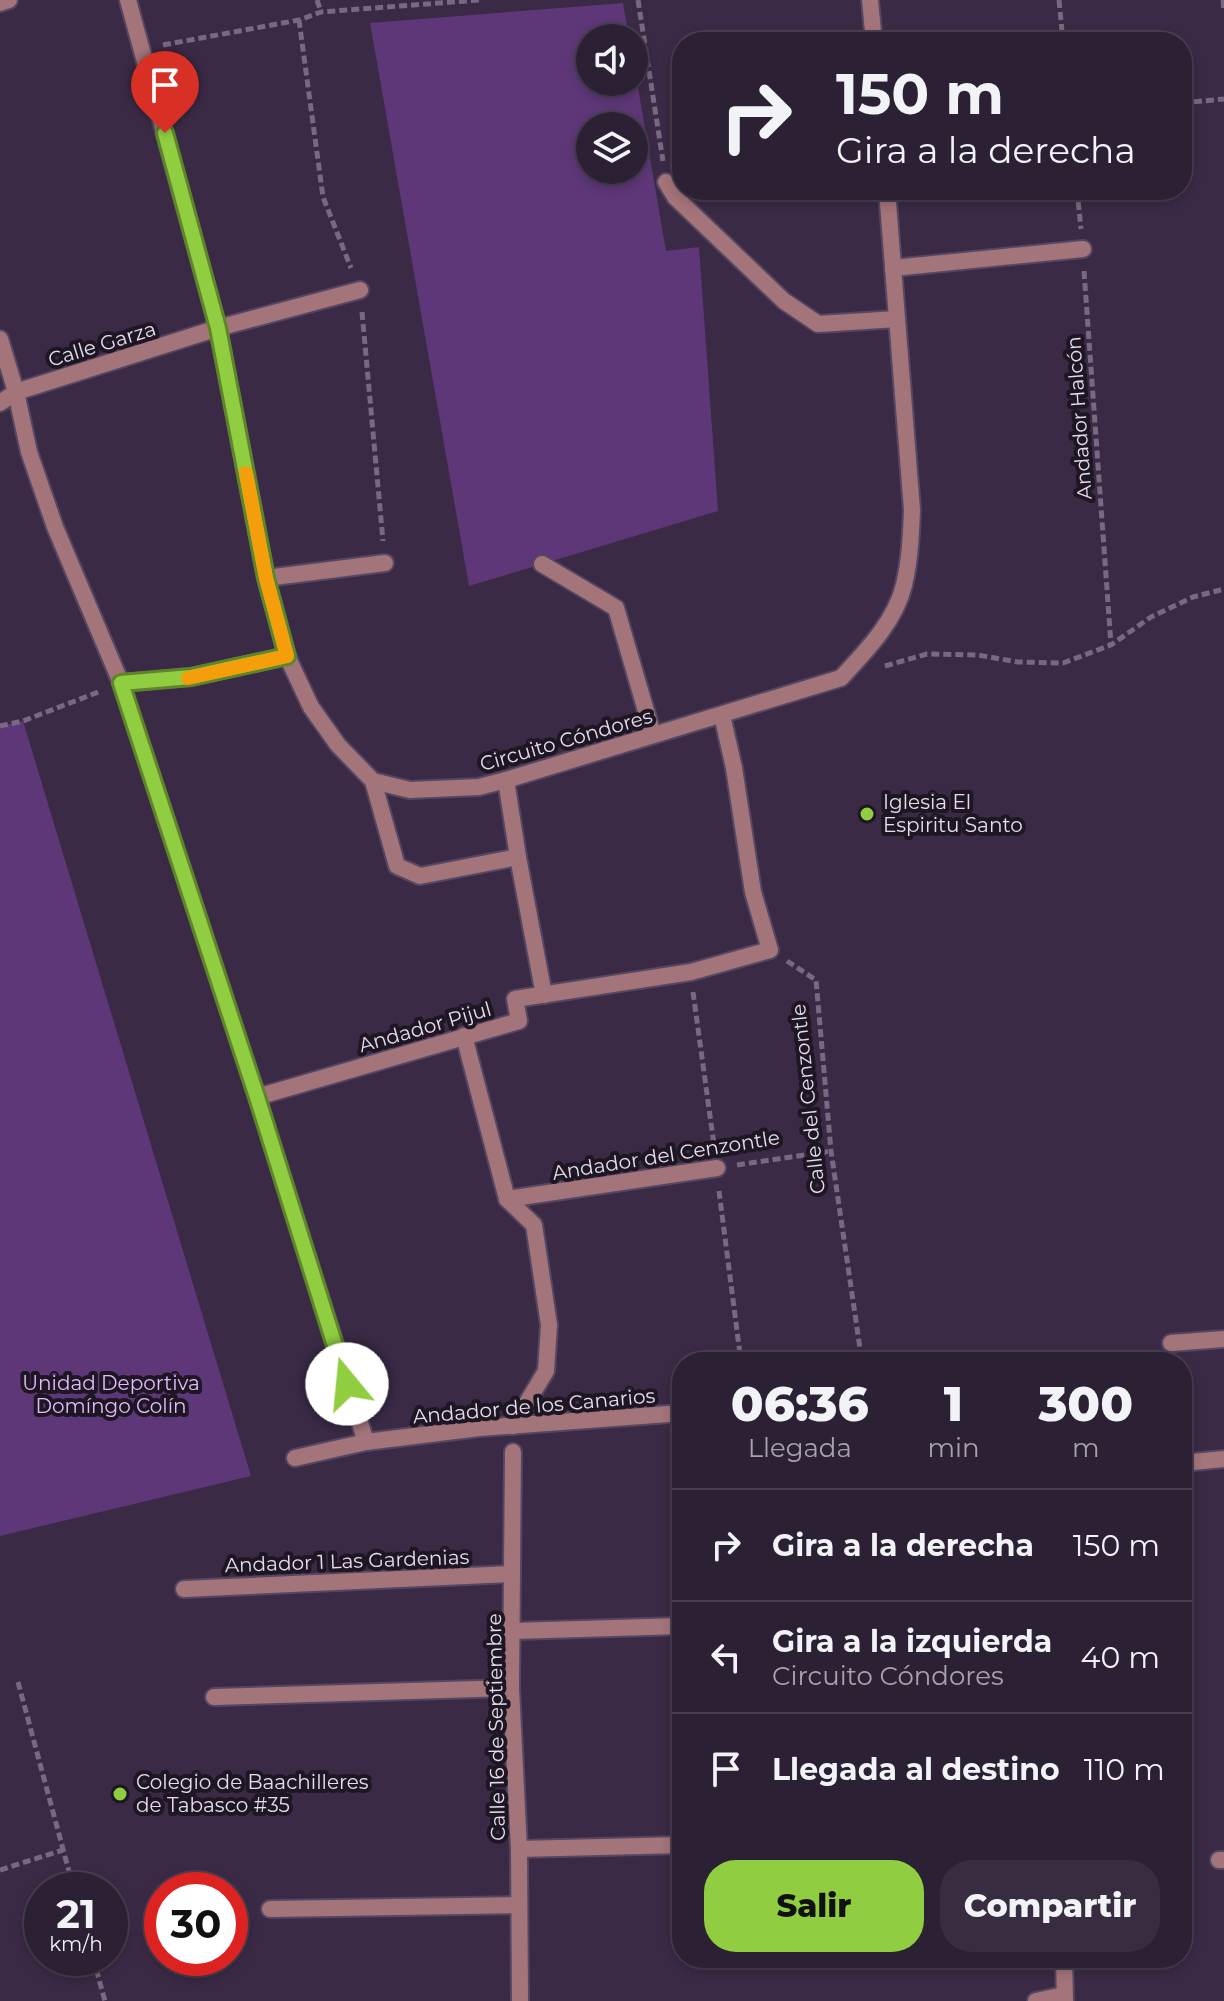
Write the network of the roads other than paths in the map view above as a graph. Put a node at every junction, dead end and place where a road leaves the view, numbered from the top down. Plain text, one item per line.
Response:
1 (9, 0) edge
2 (128, 0) edge
3 (870, 0) edge
4 (0, 3) edge
5 (873, 32) edge
6 (666, 182) road end
7 (672, 192) edge
8 (678, 200) edge
9 (888, 200) edge
10 (1083, 249) road end
11 (893, 268) junction
12 (360, 290) dead end
13 (897, 319) junction
14 (218, 328) junction
15 (0, 339) edge
16 (16, 392) junction
17 (0, 403) edge
18 (385, 563) dead end
19 (542, 564) dead end
20 (266, 578) junction
21 (287, 656) junction
22 (121, 683) junction
23 (722, 715) junction
24 (653, 735) junction
25 (506, 780) junction
26 (373, 781) junction
27 (518, 857) junction
28 (544, 995) junction
29 (464, 1036) junction
30 (257, 1097) junction
31 (717, 1168) road end
32 (507, 1199) junction
33 (1224, 1339) edge
34 (1171, 1343) dead end
35 (672, 1414) edge
36 (513, 1426) junction
37 (366, 1442) junction
38 (513, 1452) dead end
39 (295, 1458) dead end
40 (1224, 1459) edge
41 (1192, 1462) edge
42 (512, 1574) junction
43 (184, 1589) dead end
44 (672, 1626) edge
45 (513, 1631) junction
46 (511, 1688) junction
47 (214, 1697) dead end
48 (672, 1845) edge
49 (519, 1849) junction
50 (519, 1905) junction
51 (270, 1909) dead end
52 (1064, 1968) edge
53 (1065, 1998) edge
54 (520, 2001) edge
55 (1036, 2001) edge

1 - 4 street
2 - 14 street
3 - 5 street
6 - 7 street
8 - 13 street
9 - 11 street, Circuito Cóndores
10 - 11 street
11 - 13 street, Circuito Cóndores
12 - 14 street, Calle Garza
13 - 23 street, Circuito Cóndores
14 - 16 street, Calle Garza
14 - 20 street
15 - 16 street
16 - 17 street, Calle Garza
16 - 22 street
18 - 20 street
19 - 24 street
20 - 21 street
21 - 22 street
21 - 26 street
22 - 30 street
23 - 24 street, Circuito Cóndores
23 - 28 street, Andador Pijul
24 - 25 street, Circuito Cóndores
25 - 26 street, Circuito Cóndores
25 - 27 street
26 - 27 street
27 - 28 street
28 - 29 street, Andador Pijul
29 - 30 street, Andador Pijul
29 - 32 street
30 - 37 street
31 - 32 street, Andador del Cenzontle
32 - 36 street
33 - 34 street
35 - 36 street, Andador de los Canarios
36 - 37 street, Andador de los Canarios
37 - 39 street, Andador de los Canarios
38 - 42 street, Calle 16 de Septiembre
40 - 41 street
42 - 43 street, Andador 1 Las Gardenias
42 - 45 street, Calle 16 de Septiembre
44 - 45 street
45 - 46 street, Calle 16 de Septiembre
46 - 47 street
46 - 49 street, Calle 16 de Septiembre
48 - 49 street
49 - 50 street, Calle 16 de Septiembre
50 - 51 street
50 - 54 street, Calle 16 de Septiembre
52 - 53 street
53 - 55 street

